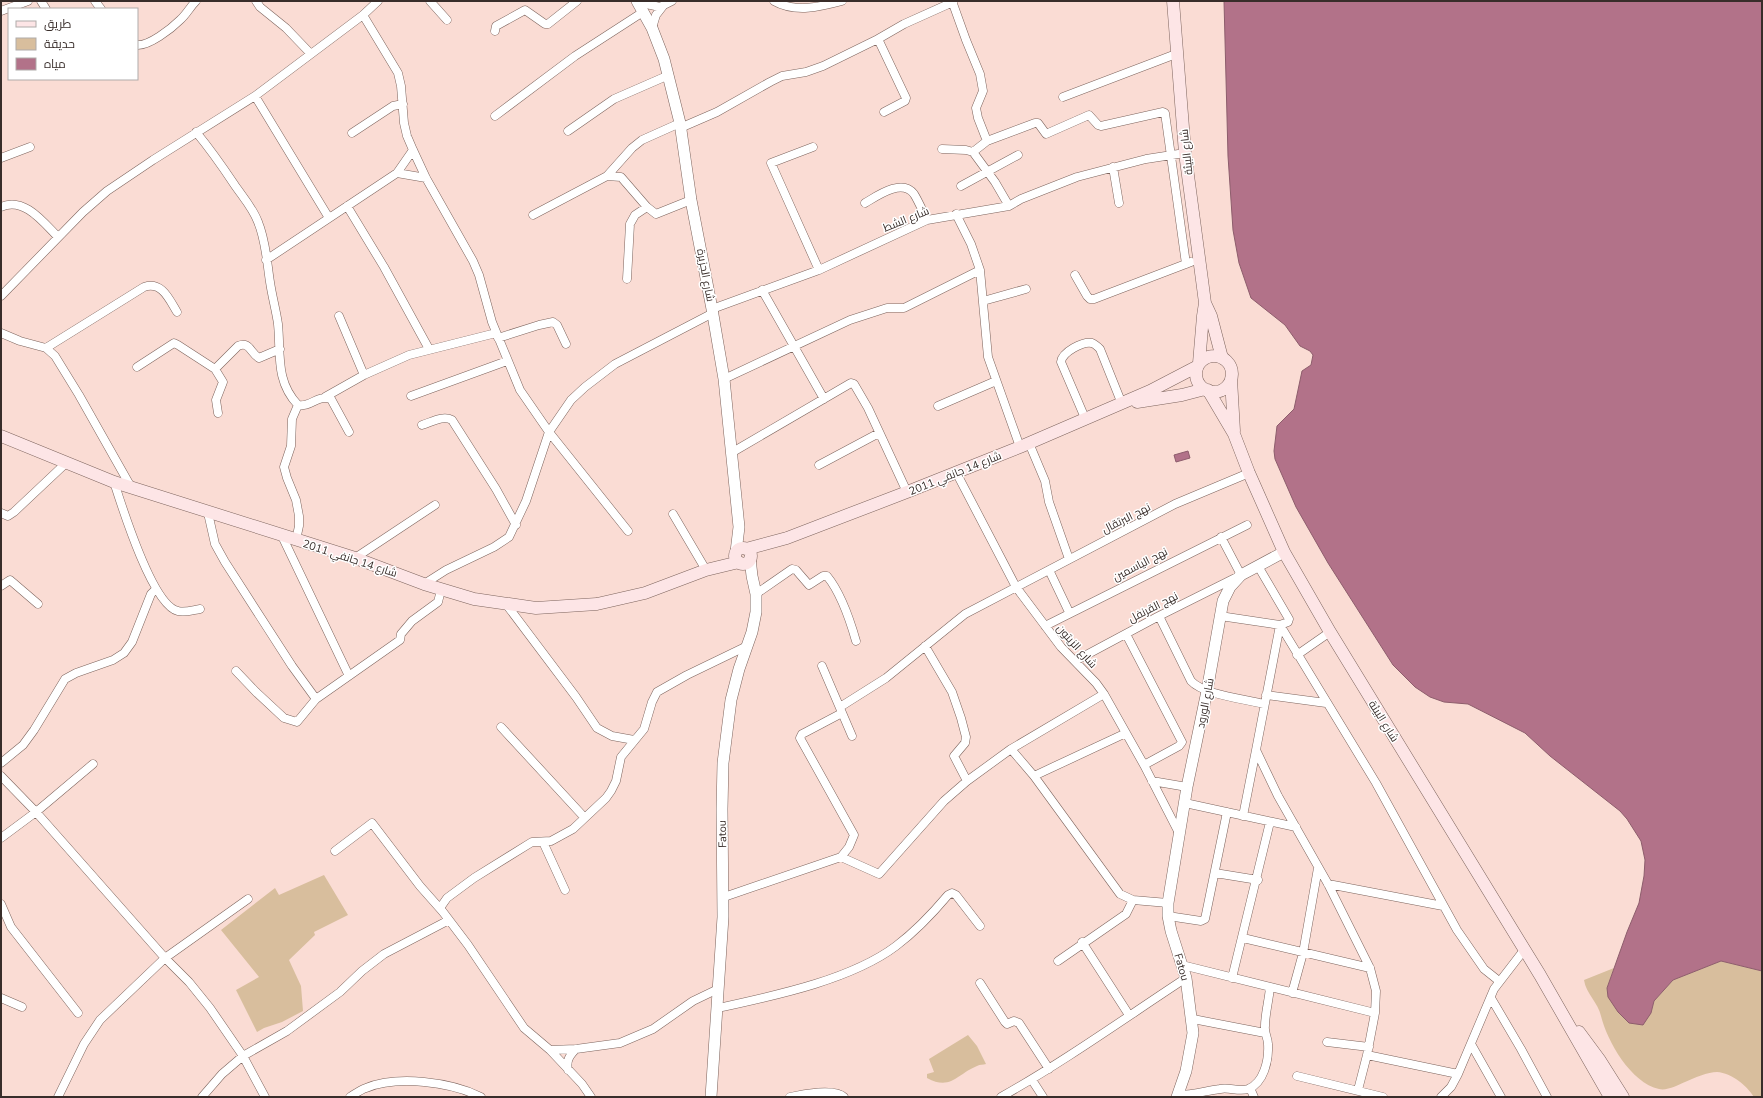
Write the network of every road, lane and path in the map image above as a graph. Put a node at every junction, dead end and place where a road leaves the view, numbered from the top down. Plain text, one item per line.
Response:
1 (28, 1) edge
2 (196, 1) edge
3 (256, 1) edge
4 (377, 1) edge
5 (430, 1) edge
6 (577, 1) edge
7 (637, 1) edge
8 (672, 1) edge
9 (774, 1) edge
10 (842, 1) edge
11 (1173, 1) edge
12 (953, 2) edge
13 (663, 6) junction
14 (9, 8) edge
15 (643, 12) junction
16 (363, 15) junction
17 (447, 20) dead end
18 (652, 28) junction
19 (495, 31) dead end
20 (878, 39) junction
21 (138, 45) edge
22 (310, 53) junction
23 (1176, 54) junction
24 (669, 76) junction
25 (255, 96) junction
26 (1063, 97) dead end
27 (403, 104) junction
28 (884, 112) dead end
29 (495, 116) dead end
30 (680, 125) junction
31 (568, 131) dead end
32 (196, 132) junction
33 (352, 133) dead end
34 (987, 141) junction
35 (30, 147) dead end
36 (813, 147) dead end
37 (942, 149) dead end
38 (413, 150) junction
39 (973, 152) junction
40 (1185, 153) junction
41 (1, 155) edge
42 (1018, 155) dead end
43 (1172, 155) junction
44 (1113, 167) junction
45 (988, 172) junction
46 (397, 173) junction
47 (607, 176) junction
48 (426, 178) junction
49 (961, 186) dead end
50 (691, 200) junction
51 (865, 203) dead end
52 (1119, 203) dead end
53 (347, 206) junction
54 (1009, 206) junction
55 (1, 207) edge
56 (647, 207) junction
57 (956, 214) junction
58 (533, 215) dead end
59 (329, 218) junction
60 (927, 220) junction
61 (58, 237) junction
62 (1199, 259) junction
63 (266, 260) junction
64 (1186, 264) junction
65 (819, 270) junction
66 (980, 270) junction
67 (1075, 275) dead end
68 (627, 279) dead end
69 (1026, 289) dead end
70 (762, 290) junction
71 (1, 296) edge
72 (983, 301) junction
73 (1205, 303) junction
74 (712, 311) junction
75 (177, 312) dead end
76 (338, 316) dead end
77 (1, 333) edge
78 (497, 335) junction
79 (566, 344) dead end
80 (793, 347) junction
81 (46, 348) junction
82 (280, 349) junction
83 (428, 349) junction
84 (1222, 358) junction
85 (507, 361) junction
86 (1199, 364) junction
87 (137, 367) dead end
88 (215, 369) junction
89 (364, 375) junction
90 (724, 379) junction
91 (1231, 379) junction
92 (996, 382) junction
93 (1207, 390) junction
94 (411, 396) dead end
95 (326, 397) junction
96 (824, 399) junction
97 (1122, 404) junction
98 (298, 405) junction
99 (938, 406) dead end
100 (218, 413) dead end
101 (1085, 418) junction
102 (422, 426) dead end
103 (349, 432) dead end
104 (549, 432) junction
105 (880, 433) junction
106 (1234, 434) junction
107 (1, 436) edge
108 (1024, 445) junction
109 (731, 452) junction
110 (65, 464) junction
111 (819, 465) dead end
112 (956, 472) junction
113 (1249, 473) junction
114 (114, 482) junction
115 (130, 487) junction
116 (907, 492) junction
117 (435, 505) dead end
118 (1, 513) edge
119 (208, 513) junction
120 (673, 514) dead end
121 (516, 525) junction
122 (1247, 525) dead end
123 (628, 531) dead end
124 (282, 536) junction
125 (1221, 537) junction
126 (296, 540) junction
127 (1284, 552) junction
128 (743, 555) junction
129 (355, 558) junction
130 (1069, 559) junction
131 (1258, 566) junction
132 (706, 570) junction
133 (1049, 570) junction
134 (1241, 575) junction
135 (424, 584) junction
136 (1, 586) edge
137 (1016, 587) junction
138 (155, 590) junction
139 (441, 590) junction
140 (756, 594) junction
141 (38, 604) dead end
142 (506, 604) junction
143 (200, 610) dead end
144 (1069, 612) junction
145 (1159, 616) junction
146 (1220, 616) junction
147 (1280, 625) junction
148 (1044, 626) junction
149 (1330, 632) junction
150 (1126, 634) junction
151 (856, 641) dead end
152 (747, 646) junction
153 (925, 646) junction
154 (1297, 655) junction
155 (1075, 661) junction
156 (822, 666) dead end
157 (236, 671) dead end
158 (349, 676) junction
159 (1207, 691) junction
160 (1104, 694) junction
161 (1266, 695) junction
162 (316, 699) junction
163 (1326, 703) junction
164 (1264, 704) junction
165 (841, 710) junction
166 (501, 727) dead end
167 (1126, 732) junction
168 (852, 736) dead end
169 (634, 740) junction
170 (1011, 749) junction
171 (1256, 750) junction
172 (1, 764) edge
173 (93, 764) dead end
174 (1144, 765) junction
175 (1, 776) edge
176 (1034, 776) junction
177 (967, 781) junction
178 (1152, 781) junction
179 (1187, 787) junction
180 (1185, 803) junction
181 (36, 812) junction
182 (1227, 812) junction
183 (1243, 816) junction
184 (584, 817) junction
185 (1270, 822) junction
186 (1296, 827) junction
187 (1180, 836) junction
188 (1, 838) edge
189 (543, 842) junction
190 (335, 850) dead end
191 (841, 858) junction
192 (1318, 868) junction
193 (1215, 873) junction
194 (1258, 880) junction
195 (1328, 884) junction
196 (565, 890) dead end
197 (724, 897) junction
198 (248, 899) dead end
199 (1134, 900) junction
200 (1168, 903) junction
201 (1, 904) edge
202 (1443, 906) junction
203 (440, 908) junction
204 (1168, 916) junction
205 (449, 920) junction
206 (980, 926) dead end
207 (1243, 938) junction
208 (1082, 942) junction
209 (1524, 950) junction
210 (1303, 953) junction
211 (165, 958) junction
212 (1058, 961) dead end
213 (1182, 964) junction
214 (1370, 968) junction
215 (1186, 978) junction
216 (1232, 978) junction
217 (1499, 981) junction
218 (980, 983) dead end
219 (1270, 987) junction
220 (718, 989) junction
221 (1292, 993) junction
222 (1553, 997) junction
223 (1, 998) edge
224 (1491, 998) junction
225 (22, 1007) dead end
226 (718, 1008) junction
227 (78, 1013) dead end
228 (1375, 1013) junction
229 (1129, 1015) junction
230 (1192, 1019) junction
231 (1265, 1033) junction
232 (1327, 1042) dead end
233 (1471, 1044) junction
234 (550, 1050) junction
235 (576, 1050) junction
236 (1368, 1051) junction
237 (243, 1056) junction
238 (1049, 1069) junction
239 (568, 1070) junction
240 (1458, 1074) junction
241 (1297, 1076) dead end
242 (1032, 1080) junction
243 (1250, 1088) junction
244 (1358, 1090) junction
245 (1178, 1096) edge
246 (58, 1097) edge
247 (202, 1097) edge
248 (265, 1097) edge
249 (350, 1097) edge
250 (481, 1097) edge
251 (591, 1097) edge
252 (711, 1097) edge
253 (790, 1097) edge
254 (844, 1097) edge
255 (1001, 1097) edge
256 (1043, 1097) edge
257 (1254, 1097) edge
258 (1383, 1097) edge
259 (1442, 1097) edge
260 (1501, 1097) edge
261 (1547, 1097) edge
262 (1610, 1097) edge
263 (1623, 1097) edge

1 - 14 street
2 - 21 street
3 - 22 street
4 - 16 street
5 - 17 street
6 - 19 street
7 - 13 street
7 - 15 street, شارع الجزيرة
8 - 13 street
9 - 10 street
11 - 23 main road, شارع البيئة
12 - 20 street
12 - 34 street
13 - 18 street
15 - 18 street, شارع الجزيرة
15 - 29 street
16 - 22 street
16 - 27 street
18 - 24 street, شارع الجزيرة
20 - 28 street
20 - 30 street
22 - 25 street
23 - 26 street
23 - 40 main road, شارع البيئة
24 - 30 street, شارع الجزيرة
24 - 31 street
25 - 32 street
25 - 59 street
27 - 33 street
27 - 38 street
30 - 47 street
30 - 50 street, شارع الجزيرة
32 - 61 street
32 - 63 street
34 - 39 street
34 - 43 street
35 - 41 street
36 - 65 street
37 - 39 street
38 - 46 street
38 - 48 street
39 - 45 street
40 - 43 street, شارع الشط
40 - 62 main road, شارع البيئة
42 - 45 street
43 - 44 street, شارع الشط
43 - 64 street
44 - 52 street
44 - 54 street, شارع الشط
45 - 49 street
45 - 54 street
46 - 48 street
46 - 53 street
47 - 56 street
47 - 58 street
48 - 78 street
50 - 56 street
50 - 74 street, شارع الجزيرة
51 - 60 street
53 - 59 street
53 - 83 street
54 - 57 street, شارع الشط
55 - 61 street
56 - 68 street
57 - 60 street, شارع الشط
57 - 66 street
59 - 63 street
60 - 65 street, شارع الشط
61 - 71 street
62 - 64 street
62 - 73 main road, شارع البيئة
63 - 82 street
64 - 67 street
65 - 70 street, شارع الشط
66 - 72 street
66 - 80 street
69 - 72 street
70 - 74 street, شارع الشط
70 - 80 street
72 - 92 street
73 - 84 main road, شارع البيئة
73 - 86 main road, شارع البيئة
74 - 90 street, شارع الجزيرة
74 - 104 street, شارع الشط
75 - 81 street
76 - 89 street
77 - 81 street
78 - 79 street
78 - 83 street
78 - 85 street
80 - 90 street
80 - 96 street
81 - 115 street
82 - 88 street
82 - 98 street
83 - 89 street
84 - 86 main road
84 - 91 main road
85 - 94 street
85 - 104 street
86 - 93 main road
86 - 97 main road, شارع 14 جانفي 2011
87 - 88 street
88 - 100 street
89 - 95 street
90 - 109 street, شارع الجزيرة
91 - 93 main road
91 - 106 main road, شارع البيئة
92 - 99 street
92 - 108 street
93 - 97 main road, شارع 14 جانفي 2011
93 - 106 main road, شارع البيئة
95 - 98 street
95 - 103 street
96 - 105 street
96 - 109 street
97 - 101 main road, شارع 14 جانفي 2011
97 - 101 street
98 - 126 street
101 - 108 main road, شارع 14 جانفي 2011
102 - 121 street
104 - 121 street, شارع الشط
104 - 123 street
105 - 111 street
105 - 116 street
106 - 113 main road, شارع البيئة
107 - 110 main road, شارع 14 جانفي 2011
108 - 112 main road, شارع 14 جانفي 2011
108 - 130 street
109 - 128 street, شارع الجزيرة
110 - 114 main road, شارع 14 جانفي 2011
110 - 118 street
112 - 116 main road, شارع 14 جانفي 2011
112 - 137 street, شارع الزيتون
113 - 127 main road, شارع البيئة
113 - 130 street, نهج البرتقال
114 - 115 main road, شارع 14 جانفي 2011
114 - 138 street
115 - 119 main road, شارع 14 جانفي 2011
116 - 128 main road, شارع 14 جانفي 2011
117 - 129 street
119 - 124 main road, شارع 14 جانفي 2011
119 - 162 street
120 - 132 street
121 - 135 street, شارع الشط
122 - 125 street, نهج الياسمين
124 - 126 main road, شارع 14 جانفي 2011
124 - 158 street
125 - 134 street
125 - 144 street, نهج الياسمين
126 - 129 main road, شارع 14 جانفي 2011
127 - 131 street
127 - 149 main road, شارع البيئة
128 - 132 main road, شارع 14 جانفي 2011
128 - 140 street, Fatou
129 - 135 main road, شارع 14 جانفي 2011
130 - 133 street, نهج البرتقال
131 - 134 street
131 - 147 street
132 - 142 main road, شارع 14 جانفي 2011
133 - 137 street, نهج البرتقال
133 - 144 street
134 - 145 street, نهج القرنفل
134 - 146 street, شارع الورود
135 - 139 main road, شارع 14 جانفي 2011
136 - 141 street
137 - 148 street, شارع الزيتون
137 - 153 street, نهج البرتقال
138 - 143 street
138 - 172 street
139 - 142 main road, شارع 14 جانفي 2011
139 - 158 street
140 - 151 street
140 - 152 street, Fatou
142 - 169 street
144 - 148 street, نهج الياسمين
145 - 150 street, نهج القرنفل
145 - 159 street
146 - 147 street
146 - 159 street, شارع الورود
147 - 154 street
147 - 161 street
148 - 155 street, شارع الزيتون
149 - 154 street
149 - 209 main road, شارع البيئة
150 - 155 street, نهج القرنفل
150 - 174 street
152 - 169 street
152 - 197 street, Fatou
153 - 165 street, نهج البرتقال
153 - 177 street
154 - 163 street
155 - 160 street, شارع الزيتون
156 - 165 street
157 - 162 street
158 - 162 street
159 - 164 street
159 - 179 street, شارع الورود
160 - 167 street, شارع الزيتون
160 - 170 street
161 - 163 street
161 - 164 street
163 - 202 street
164 - 171 street
165 - 168 street
165 - 191 street, نهج البرتقال
166 - 184 street
167 - 174 street, شارع الزيتون
167 - 176 street
169 - 184 street
170 - 176 street
170 - 177 street
171 - 183 street
171 - 186 street
173 - 181 street
174 - 178 street, شارع الزيتون
175 - 181 street
176 - 199 street
177 - 191 street
178 - 179 street
178 - 187 street, شارع الزيتون
179 - 180 street, شارع الورود
180 - 182 street
180 - 187 street, شارع الورود
181 - 188 street
181 - 211 street
182 - 183 street
182 - 193 street
183 - 185 street
184 - 189 street
185 - 186 street
185 - 194 street
186 - 192 street
187 - 200 street, Fatou
189 - 196 street
189 - 203 street
190 - 203 street
191 - 197 street
192 - 195 street
192 - 210 street
193 - 194 street
193 - 204 street
194 - 207 street
195 - 202 street
195 - 214 street
197 - 220 street, Fatou
198 - 211 street
199 - 200 street
199 - 208 street
200 - 204 street, Fatou
201 - 227 street
202 - 217 street
203 - 205 street
204 - 213 street, Fatou
205 - 234 street
205 - 237 street
206 - 226 street
207 - 210 street
207 - 216 street
208 - 212 street
208 - 229 street
209 - 217 street
209 - 222 main road, شارع البيئة
210 - 214 street
210 - 221 street
211 - 237 street
211 - 246 street
213 - 215 street, Fatou
213 - 216 street
214 - 228 street
215 - 229 street
215 - 230 street, Fatou
216 - 219 street
217 - 224 street
218 - 238 street
219 - 221 street
219 - 231 street
220 - 226 street, Fatou
220 - 235 street
221 - 228 street
222 - 262 main road
222 - 263 main road
223 - 225 street
224 - 233 street
224 - 261 street
226 - 252 street, Fatou
228 - 236 street
229 - 238 street
230 - 231 street
230 - 245 street, Fatou
231 - 243 street
232 - 236 street
233 - 240 street
233 - 260 street
234 - 235 street
234 - 239 street
235 - 239 street
236 - 240 street
236 - 244 street
237 - 247 street
237 - 248 street
238 - 242 street
239 - 251 street
240 - 259 street
241 - 244 street
242 - 255 street
242 - 256 street
243 - 245 street
243 - 257 street
244 - 258 street
249 - 250 street
253 - 254 street

